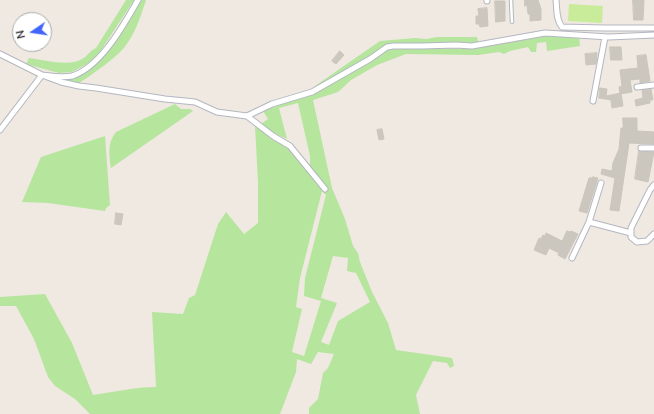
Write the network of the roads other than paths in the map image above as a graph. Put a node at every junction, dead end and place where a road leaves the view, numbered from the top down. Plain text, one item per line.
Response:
1 (138, 0) edge
2 (511, 0) edge
3 (556, 0) edge
4 (512, 22) dead end
5 (654, 28) edge
6 (654, 35) edge
7 (605, 36) junction
8 (0, 54) edge
9 (42, 75) junction
10 (654, 85) edge
11 (637, 87) dead end
12 (593, 101) dead end
13 (247, 116) junction
14 (0, 130) edge
15 (641, 148) dead end
16 (654, 148) edge
17 (601, 183) dead end
18 (654, 185) edge
19 (325, 189) dead end
20 (589, 222) junction
21 (631, 233) junction
22 (654, 234) edge
23 (572, 258) dead end

1 - 9 street
2 - 4 lane
3 - 5 street
6 - 7 street
7 - 12 street
7 - 13 street
8 - 9 street
9 - 13 street
9 - 14 street
10 - 11 street
13 - 19 street
15 - 16 street
17 - 20 street
18 - 21 street
20 - 21 street
20 - 23 street
21 - 22 street

